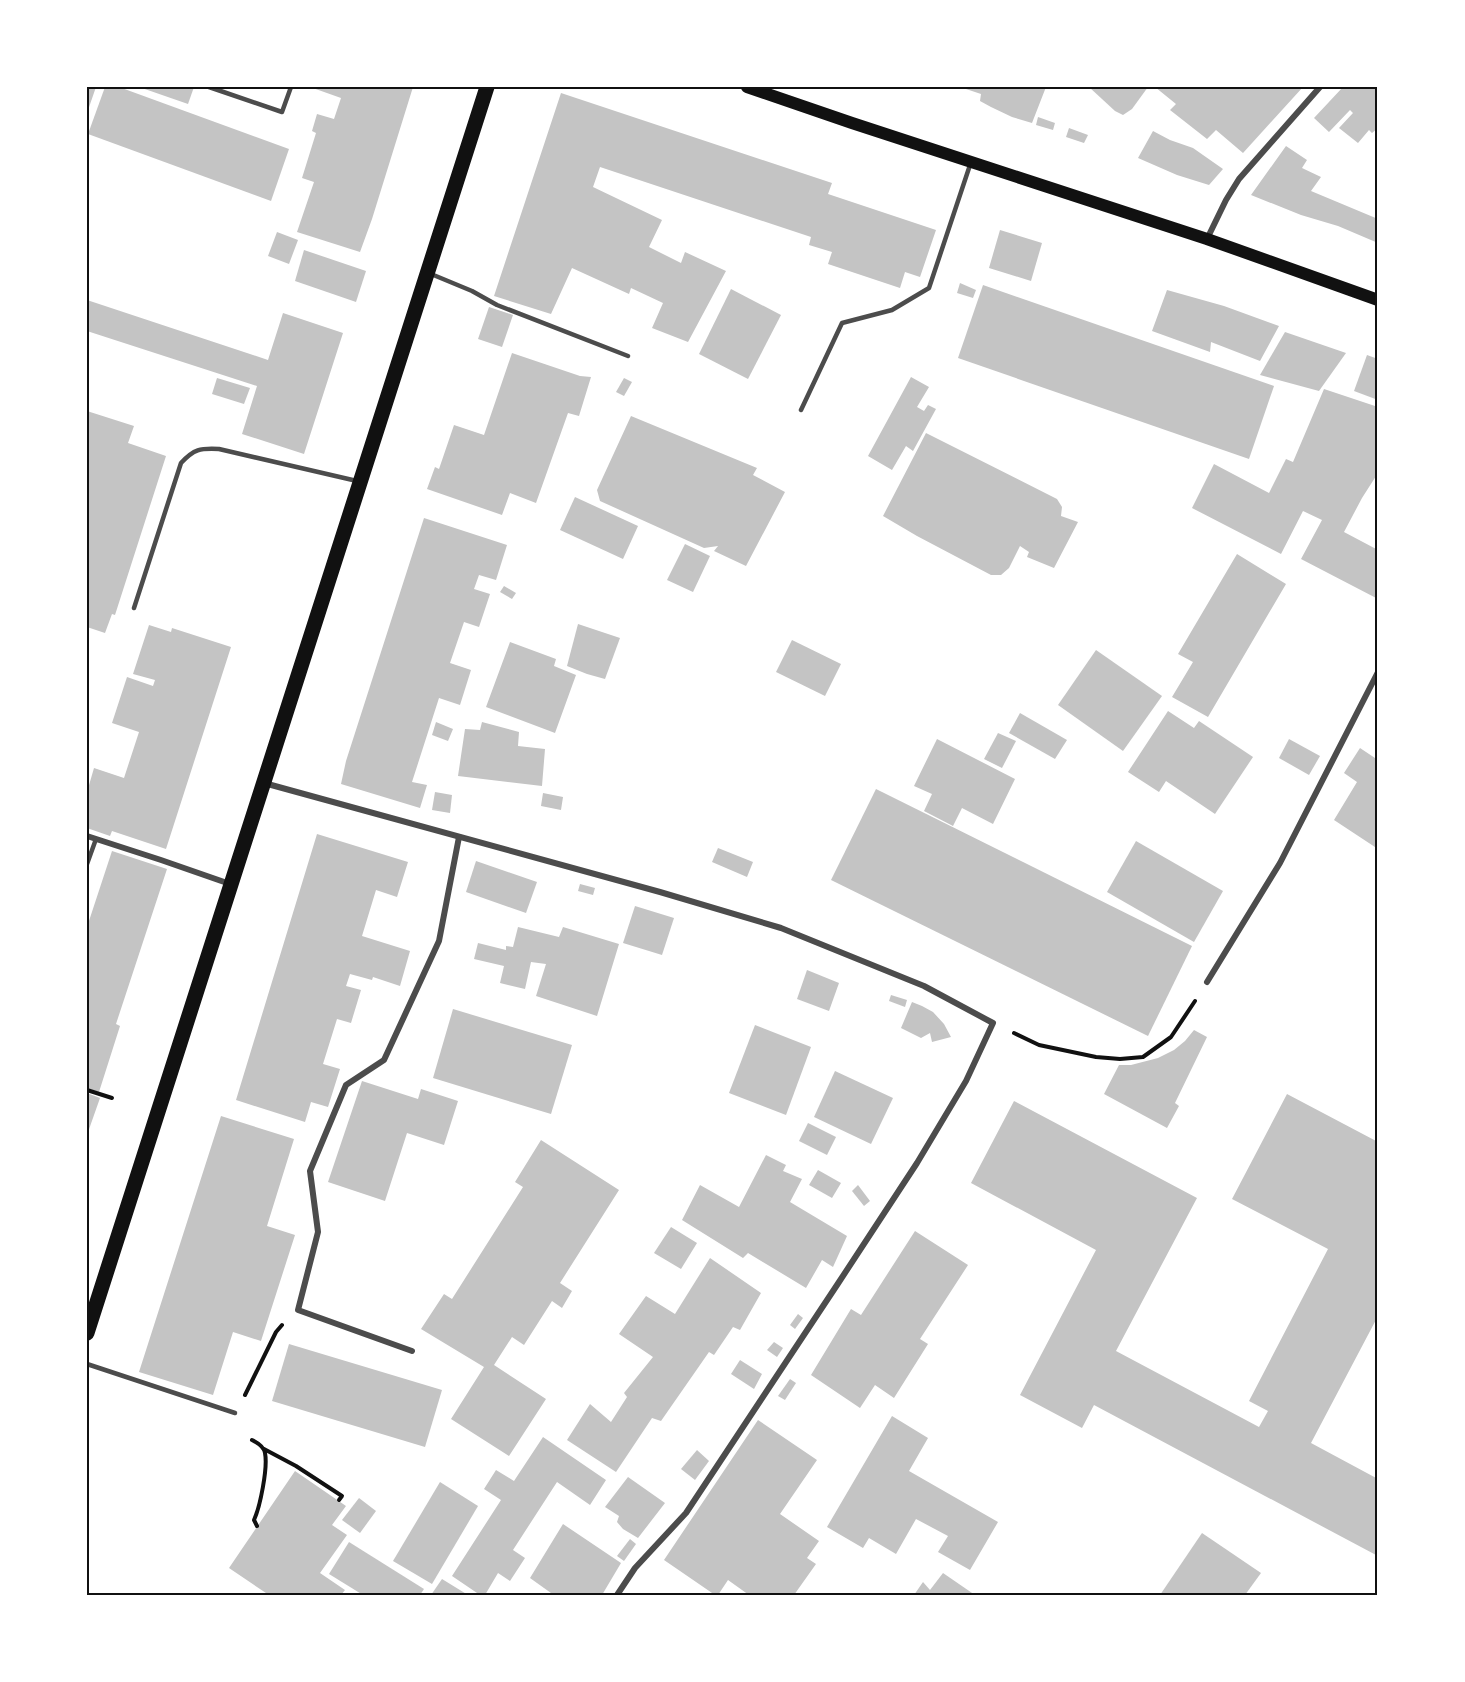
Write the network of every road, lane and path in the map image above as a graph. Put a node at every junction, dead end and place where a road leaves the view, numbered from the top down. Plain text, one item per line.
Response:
1 (209, 87) edge
2 (291, 87) edge
3 (487, 87) edge
4 (747, 87) edge
5 (1320, 87) edge
6 (971, 162) junction
7 (1208, 239) junction
8 (427, 272) junction
9 (1378, 300) edge
10 (628, 356) dead end
11 (801, 410) dead end
12 (360, 482) junction
13 (134, 608) dead end
14 (1378, 672) edge
15 (263, 783) junction
16 (87, 836) edge
17 (459, 837) junction
18 (96, 839) junction
19 (87, 864) edge
20 (231, 885) junction
21 (1207, 982) joint
22 (993, 1023) junction
23 (87, 1090) edge
24 (112, 1098) dead end
25 (298, 1310) junction
26 (87, 1333) edge
27 (412, 1351) dead end
28 (87, 1364) edge
29 (235, 1413) joint
30 (252, 1440) dead end
31 (264, 1449) junction
32 (339, 1500) dead end
33 (257, 1526) dead end
34 (617, 1595) edge

1 - 2 lane
3 - 8 main road
4 - 6 main road
5 - 7 street
6 - 7 main road
6 - 11 lane
7 - 9 main road
8 - 10 lane
8 - 12 main road
12 - 13 lane
12 - 15 main road
14 - 21 street
15 - 17 street
15 - 20 main road
16 - 18 street
17 - 22 street
17 - 25 street
18 - 19 lane
18 - 20 street
20 - 26 main road
21 - 22 path
22 - 34 street
23 - 24 path
25 - 27 street
25 - 29 path
28 - 29 lane
30 - 31 path
31 - 32 path
31 - 33 path

